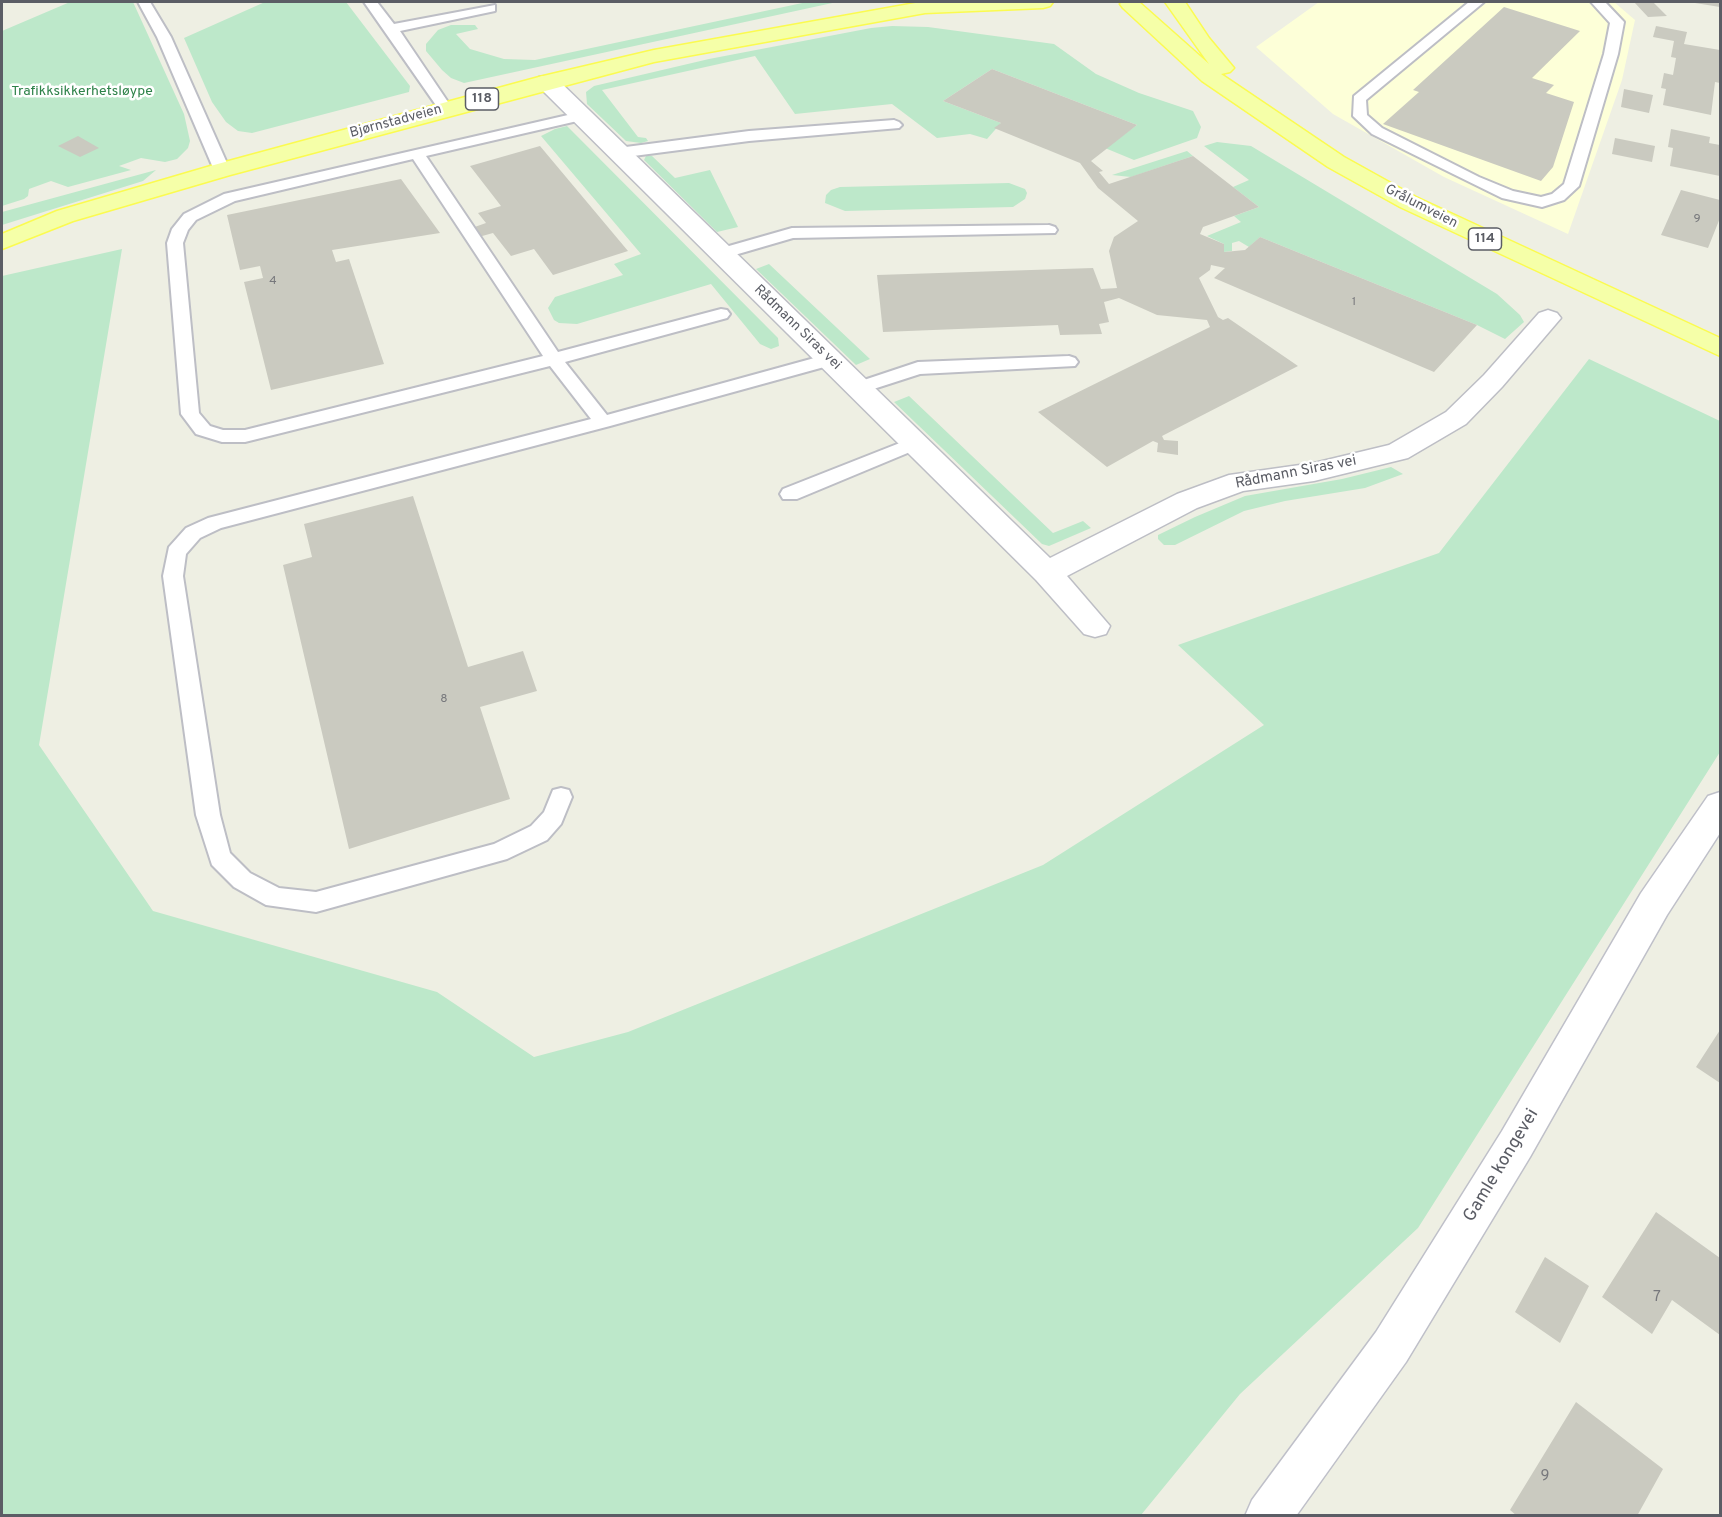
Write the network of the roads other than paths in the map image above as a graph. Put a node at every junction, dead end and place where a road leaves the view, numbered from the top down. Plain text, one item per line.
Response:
1 (144, 2) edge
2 (370, 2) edge
3 (951, 2) edge
4 (1043, 2) edge
5 (1166, 2) edge
6 (1175, 2) edge
7 (1477, 2) edge
8 (1598, 2) edge
9 (1123, 3) edge
10 (490, 8) dead end
11 (904, 10) junction
12 (391, 29) junction
13 (548, 82) junction
14 (445, 108) junction
15 (1260, 110) junction
16 (581, 116) junction
17 (894, 125) dead end
18 (618, 153) junction
19 (417, 154) junction
20 (222, 170) junction
21 (65, 216) junction
22 (1049, 230) dead end
23 (2, 232) edge
24 (2, 242) edge
25 (721, 254) junction
26 (721, 314) dead end
27 (1548, 318) dead end
28 (1720, 348) edge
29 (554, 360) junction
30 (830, 360) junction
31 (1069, 362) dead end
32 (858, 388) junction
33 (603, 422) junction
34 (915, 443) junction
35 (790, 494) dead end
36 (1047, 573) junction
37 (1095, 626) dead end
38 (561, 797) dead end
39 (1720, 806) edge
40 (1268, 1515) edge

1 - 20 lane
2 - 12 lane
3 - 11 main road, Bjørnstadveien / 118
4 - 11 main road, Bjørnstadveien / 118
5 - 9 main road, 114
6 - 15 main road, Grålumveien / 114
7 - 8 lane
9 - 15 main road, Grålumveien / 114
10 - 12 lane
11 - 13 main road, Bjørnstadveien / 118
12 - 14 lane
13 - 14 main road, Bjørnstadveien / 118
13 - 16 street, Rådmann Siras vei
14 - 20 main road, Bjørnstadveien / 118
15 - 28 main road, Grålumveien / 114
16 - 18 street, Rådmann Siras vei
16 - 19 lane
17 - 18 lane
18 - 25 street, Rådmann Siras vei
19 - 29 lane
19 - 29 lane
20 - 21 main road, Bjørnstadveien / 118
21 - 23 main road, 118
21 - 24 main road, Bjørnstadveien / 118
22 - 25 lane
25 - 30 street, Rådmann Siras vei
26 - 29 lane
27 - 36 street, Rådmann Siras vei
29 - 33 lane
30 - 32 street, Rådmann Siras vei
30 - 33 lane
31 - 32 lane
32 - 34 street, Rådmann Siras vei
33 - 38 lane
34 - 35 lane
34 - 36 street, Rådmann Siras vei
36 - 37 street, Rådmann Siras vei
39 - 40 street, Gamle kongevei

